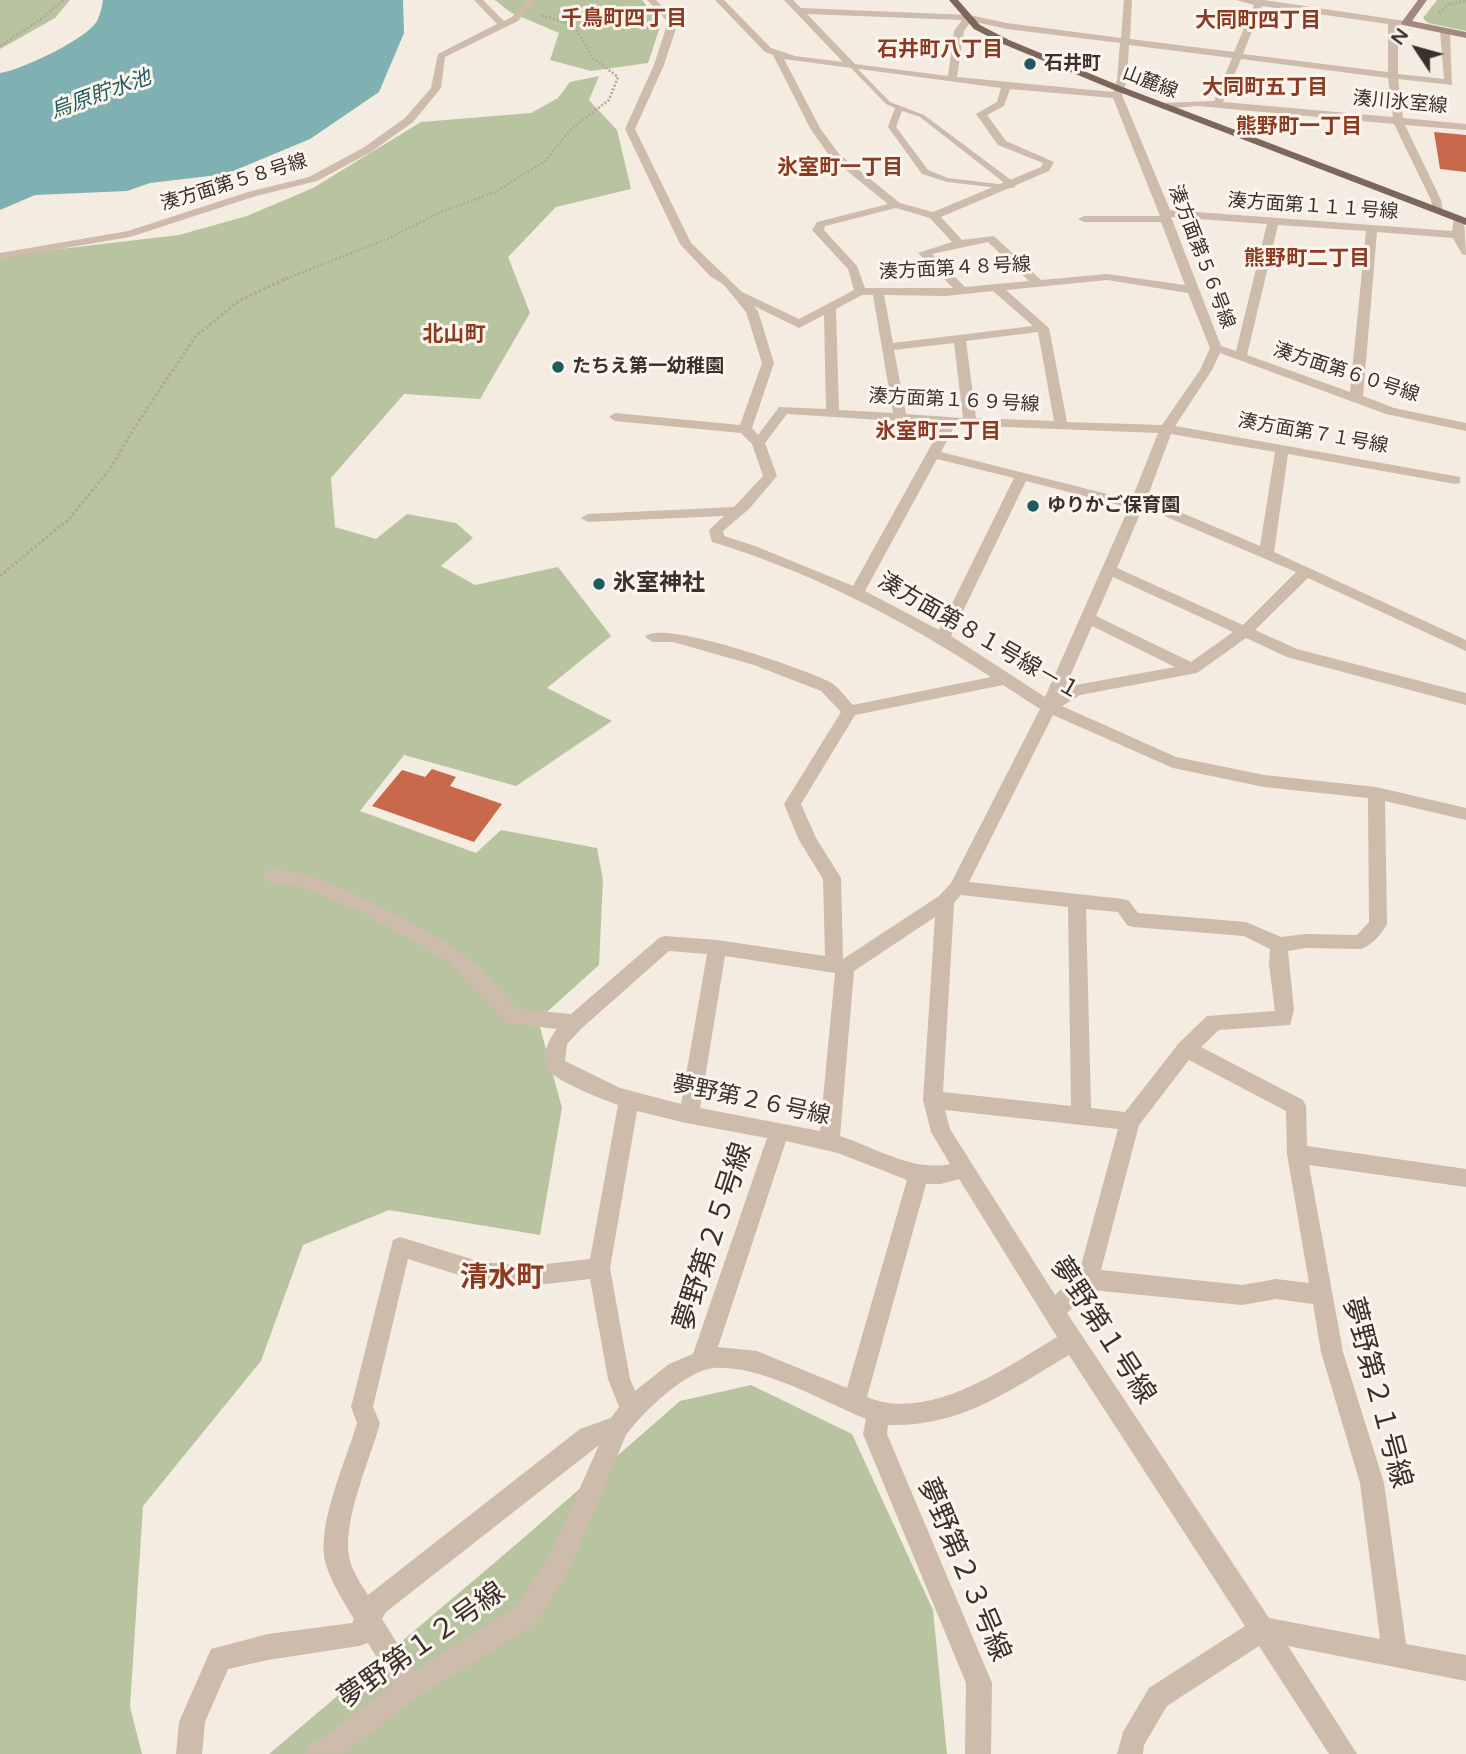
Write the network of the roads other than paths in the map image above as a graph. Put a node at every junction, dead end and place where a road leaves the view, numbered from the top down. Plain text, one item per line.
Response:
1 (478, 0) edge
2 (532, 0) edge
3 (651, 0) edge
4 (719, 0) edge
5 (788, 0) edge
6 (868, 0) edge
7 (953, 0) edge
8 (1128, 0) edge
9 (1240, 0) edge
10 (1423, 0) edge
11 (1260, 1) edge
12 (799, 11) junction
13 (870, 16) junction
14 (969, 18) junction
15 (1393, 23) junction
16 (1406, 23) junction
17 (503, 25) junction
18 (1446, 31) junction
19 (1466, 35) edge
20 (1124, 42) junction
21 (776, 52) junction
22 (1236, 57) junction
23 (852, 66) junction
24 (1392, 78) junction
25 (952, 80) junction
26 (1006, 86) junction
27 (1117, 92) junction
28 (1217, 105) junction
29 (1163, 106) junction
30 (899, 108) junction
31 (1398, 121) junction
32 (1466, 127) edge
33 (1009, 186) junction
34 (895, 205) junction
35 (1438, 211) junction
36 (934, 216) junction
37 (1166, 216) junction
38 (1084, 219) dead end
39 (1462, 221) edge
40 (1273, 222) junction
41 (1372, 229) junction
42 (1457, 235) junction
43 (959, 244) junction
44 (1466, 252) edge
45 (0, 256) edge
46 (1038, 283) junction
47 (995, 286) junction
48 (962, 290) junction
49 (1192, 290) junction
50 (735, 291) junction
51 (860, 291) junction
52 (878, 292) junction
53 (830, 306) junction
54 (1043, 328) junction
55 (960, 338) junction
56 (888, 347) junction
57 (1216, 348) junction
58 (1240, 358) junction
59 (1356, 398) junction
60 (833, 414) junction
61 (615, 417) dead end
62 (900, 418) junction
63 (951, 421) junction
64 (970, 422) junction
65 (1061, 426) junction
66 (1466, 427) edge
67 (746, 429) junction
68 (1165, 431) junction
69 (758, 443) junction
70 (1282, 448) junction
71 (934, 454) junction
72 (1021, 477) junction
73 (1455, 480) dead end
74 (1139, 500) junction
75 (739, 511) junction
76 (588, 518) dead end
77 (1266, 555) junction
78 (1109, 570) junction
79 (1306, 572) junction
80 (858, 593) junction
81 (1088, 618) junction
82 (1243, 633) junction
83 (653, 637) dead end
84 (943, 638) junction
85 (1466, 646) edge
86 (1192, 670) junction
87 (1005, 679) junction
88 (1466, 699) edge
89 (1049, 707) junction
90 (850, 711) junction
91 (1376, 793) junction
92 (1466, 814) edge
93 (271, 876) dead end
94 (951, 894) junction
95 (1077, 901) junction
96 (1280, 945) junction
97 (717, 947) junction
98 (839, 967) junction
99 (575, 1022) junction
100 (1186, 1049) junction
101 (933, 1100) junction
102 (629, 1101) junction
103 (689, 1113) junction
104 (1081, 1116) junction
105 (1130, 1121) junction
106 (779, 1131) junction
107 (829, 1141) junction
108 (1297, 1154) junction
109 (964, 1168) junction
110 (919, 1174) junction
111 (1466, 1178) edge
112 (599, 1268) junction
113 (1088, 1279) junction
114 (1323, 1294) junction
115 (1053, 1311) junction
116 (1072, 1341) junction
117 (702, 1361) junction
118 (854, 1402) junction
119 (878, 1413) junction
120 (624, 1418) junction
121 (368, 1620) junction
122 (1263, 1629) junction
123 (1395, 1655) junction
124 (1466, 1668) edge
125 (410, 1687) junction
126 (189, 1754) edge
127 (318, 1754) edge
128 (978, 1754) edge
129 (1130, 1754) edge
130 (1344, 1754) edge

1 - 17 street
2 - 17 street, 湊方面第５８号線
3 - 50 street
4 - 21 street
5 - 12 street
6 - 13 street
7 - 14 main road, 山麓線
8 - 20 street
9 - 11 street
10 - 16 street
11 - 15 street
11 - 22 street
12 - 13 street
12 - 23 street
13 - 14 street
14 - 20 street
14 - 25 street
14 - 27 main road, 山麓線
15 - 16 street
15 - 24 street
16 - 18 street
17 - 45 street, 湊方面第５８号線
18 - 19 street
18 - 24 street
20 - 22 street
20 - 27 street
21 - 23 street
21 - 34 street
22 - 24 street
22 - 28 street
23 - 25 street
23 - 30 lane
24 - 31 street
25 - 26 street
26 - 27 street
26 - 33 street
27 - 29 main road, 山麓線
27 - 37 street, 湊方面第５６号線
28 - 29 street, 湊川氷室線
28 - 31 street, 湊川氷室線
29 - 35 main road, 山麓線
30 - 33 lane
30 - 33 lane
31 - 32 street, 湊川氷室線
31 - 35 street
33 - 36 street
34 - 36 street
34 - 51 street
35 - 39 main road, 山麓線
36 - 43 street
37 - 38 street, 湊方面第１１１号線
37 - 40 street, 湊方面第１１１号線
37 - 49 street, 湊方面第５６号線
39 - 42 street
40 - 41 street, 湊方面第１１１号線
40 - 58 street
41 - 42 street, 湊方面第１１１号線
41 - 59 street
42 - 44 street
43 - 46 street
43 - 48 street
46 - 47 street, 湊方面第４８号線
46 - 49 street, 湊方面第４８号線
47 - 48 street, 湊方面第４８号線
47 - 54 street
48 - 52 street, 湊方面第４８号線
49 - 57 street, 湊方面第５６号線
50 - 53 street, 湊方面第４８号線
50 - 67 street
51 - 52 street, 湊方面第４８号線
51 - 53 street, 湊方面第４８号線
52 - 56 street
53 - 60 street
54 - 55 street
54 - 65 street
55 - 56 street
55 - 64 street
56 - 62 street
57 - 58 street, 湊方面第６０号線
57 - 68 street, 湊方面第５６号線
58 - 59 street, 湊方面第６０号線
59 - 66 street, 湊方面第６０号線
60 - 62 street, 湊方面第１６９号線
60 - 69 street, 湊方面第１６９号線
61 - 67 street
62 - 63 street, 湊方面第１６９号線
63 - 64 street, 湊方面第１６９号線
63 - 71 street
64 - 65 street, 湊方面第１６９号線
65 - 68 street, 湊方面第１６９号線
67 - 69 street
68 - 70 street, 湊方面第７１号線
68 - 74 street, 湊方面第５６号線
69 - 75 street
70 - 73 street, 湊方面第７１号線
70 - 77 street
71 - 72 street
71 - 80 street
72 - 74 street
72 - 84 street
74 - 77 street
74 - 78 street, 湊方面第５６号線
75 - 76 street
75 - 80 street, 湊方面第８１号線－１
77 - 79 street
78 - 81 street, 湊方面第５６号線
78 - 82 street
79 - 82 street
79 - 85 street
80 - 84 street, 湊方面第８１号線－１
81 - 86 street
81 - 89 street, 湊方面第５６号線
82 - 86 street
82 - 88 street
83 - 90 street
84 - 87 street, 湊方面第８１号線－１
86 - 89 street
87 - 89 street, 湊方面第８１号線－１
87 - 90 street
89 - 91 street, 湊方面第８１号線－１
89 - 94 street, 湊方面第５６号線
90 - 98 street
91 - 92 street, 湊方面第８１号線－１
91 - 96 street
93 - 99 street
94 - 95 street
94 - 98 street
94 - 101 street, 夢野第１号線
95 - 96 street
95 - 104 street
96 - 100 street
97 - 98 street
97 - 99 street
97 - 103 street
98 - 107 street
99 - 102 street, 夢野第２６号線
100 - 105 street
100 - 108 street
101 - 104 street
101 - 109 street, 夢野第１号線
102 - 103 street, 夢野第２６号線
102 - 112 street
103 - 106 street, 夢野第２６号線
104 - 105 street
105 - 113 street
106 - 107 street, 夢野第２６号線
106 - 117 street, 夢野第２５号線
107 - 110 street, 夢野第２６号線
108 - 111 street
108 - 114 street
109 - 110 street, 夢野第２６号線
109 - 115 street, 夢野第１号線
110 - 118 street
112 - 120 street
112 - 121 street
113 - 114 street, 夢野第２１号線
113 - 115 street
114 - 123 street, 夢野第２１号線
115 - 116 street, 夢野第１号線
116 - 119 street, 夢野第１２号線
116 - 122 street, 夢野第１号線
117 - 118 street, 夢野第１２号線
117 - 120 street, 夢野第１２号線
118 - 119 street, 夢野第１２号線
119 - 128 street, 夢野第２３号線
120 - 121 street
120 - 125 street, 夢野第１２号線
121 - 125 street
121 - 126 street
122 - 123 street
122 - 129 street
122 - 130 street, 夢野第１号線
123 - 124 street
125 - 127 street, 夢野第１２号線

